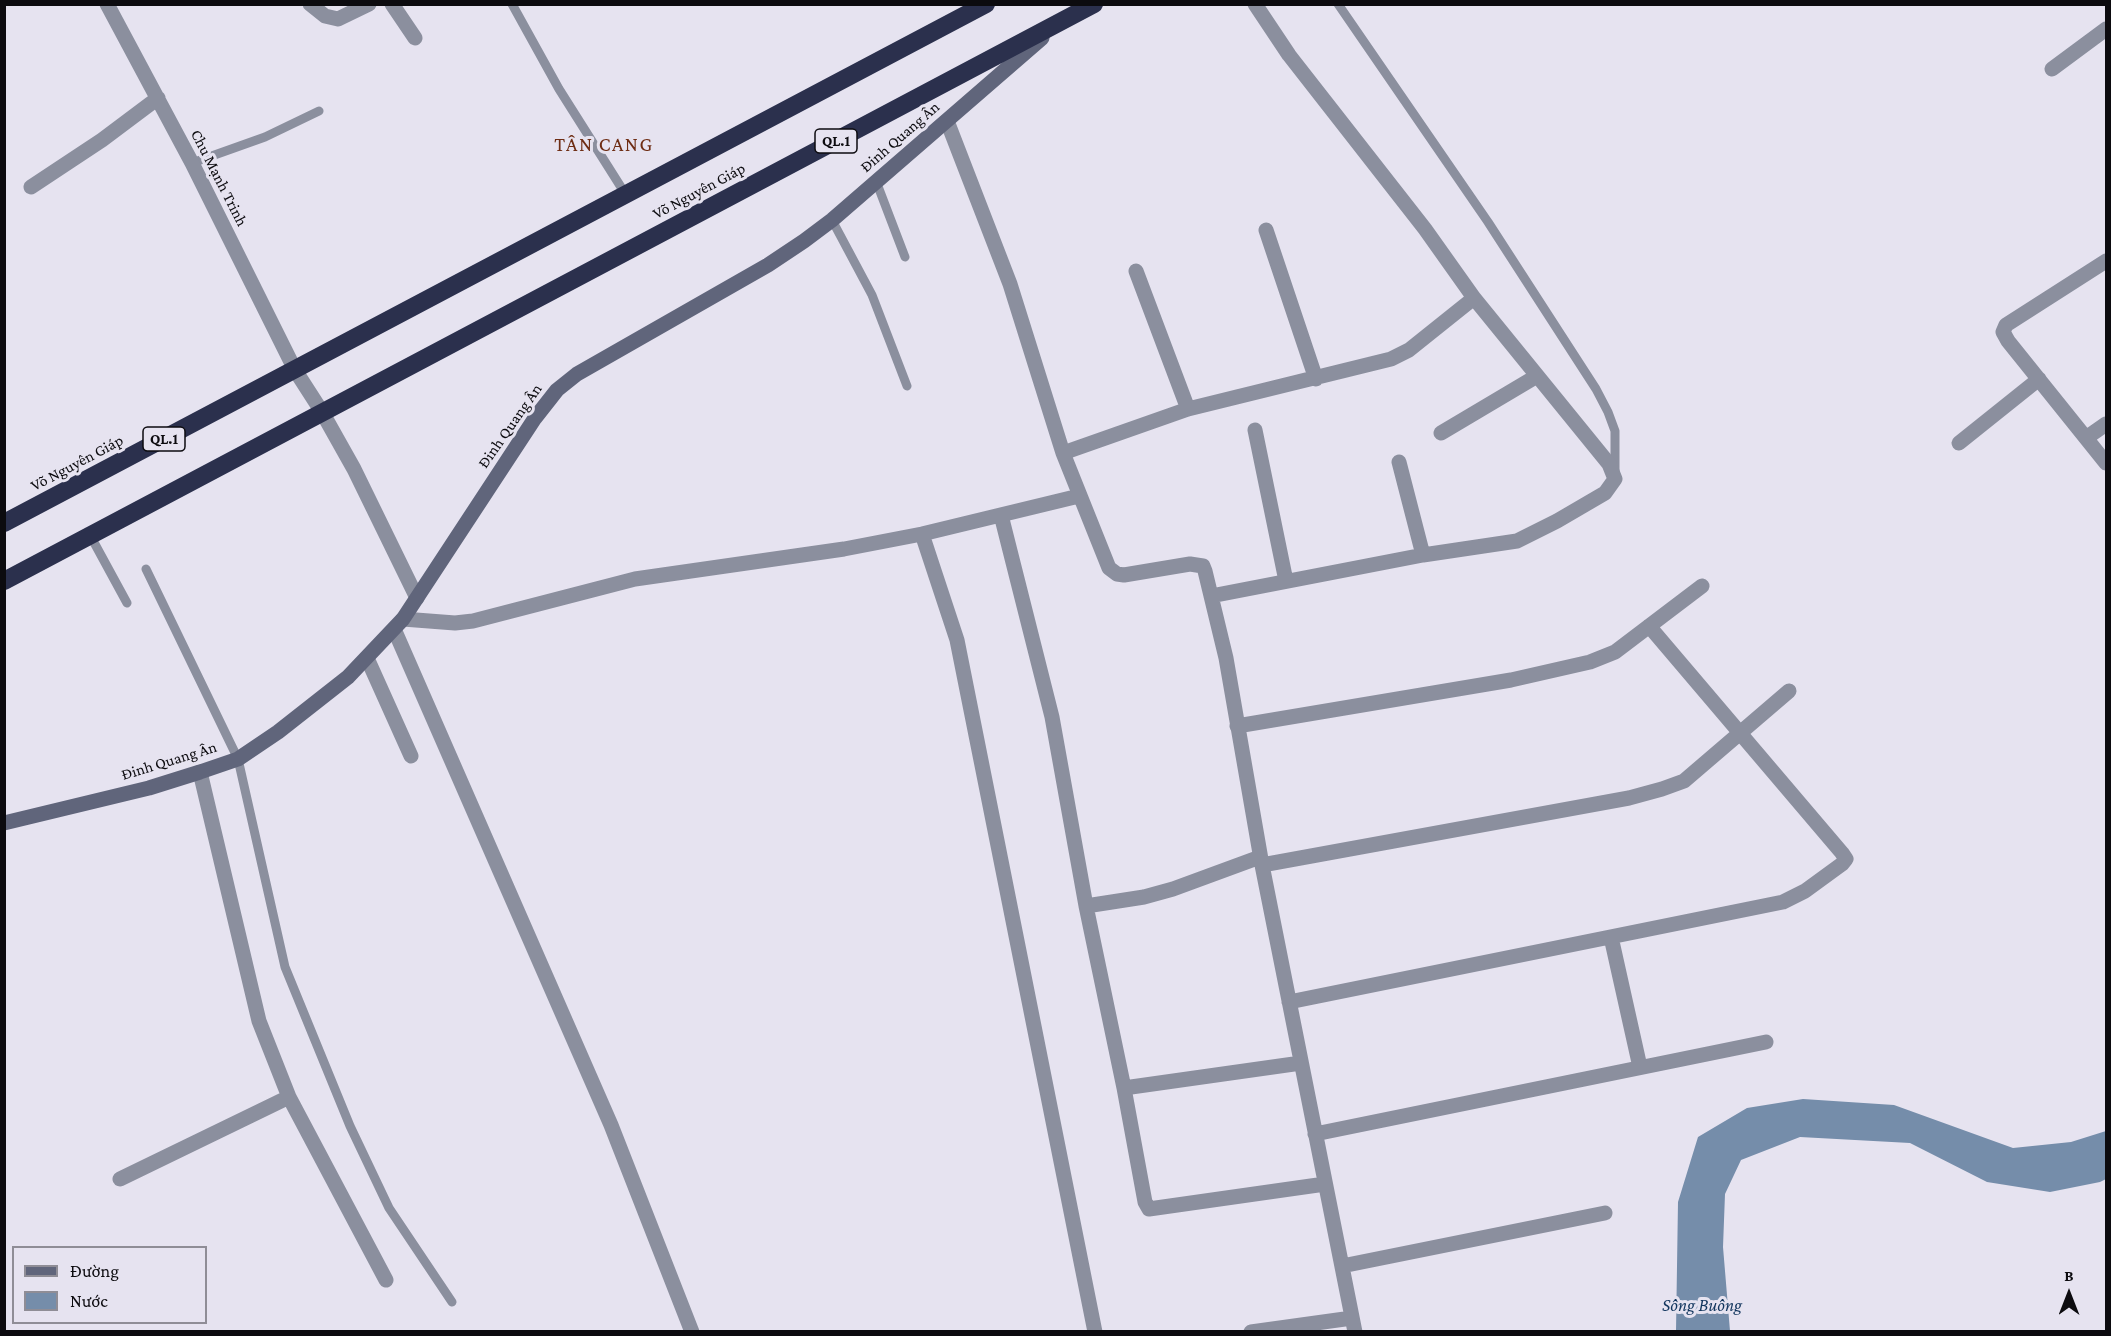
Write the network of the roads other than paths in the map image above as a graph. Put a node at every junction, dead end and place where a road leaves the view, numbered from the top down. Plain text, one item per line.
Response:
1 (107, 4) edge
2 (310, 4) edge
3 (369, 4) edge
4 (393, 4) edge
5 (512, 4) edge
6 (986, 4) edge
7 (1256, 4) edge
8 (1338, 4) edge
9 (1092, 6) edge
10 (2106, 29) edge
11 (415, 38) dead end
12 (2052, 69) dead end
13 (158, 99) junction
14 (319, 111) dead end
15 (947, 121) junction
16 (192, 163) junction
17 (876, 181) junction
18 (31, 187) dead end
19 (626, 195) junction
20 (832, 220) junction
21 (1266, 230) dead end
22 (905, 257) dead end
23 (2106, 261) edge
24 (1136, 271) dead end
25 (1474, 298) junction
26 (294, 370) junction
27 (1537, 376) junction
28 (1316, 379) junction
29 (2039, 379) junction
30 (907, 386) dead end
31 (1188, 409) junction
32 (322, 412) junction
33 (2106, 424) edge
34 (1255, 430) dead end
35 (1441, 433) dead end
36 (2086, 438) junction
37 (1959, 443) dead end
38 (1063, 453) junction
39 (1399, 462) dead end
40 (2106, 463) edge
41 (1615, 479) junction
42 (1079, 496) junction
43 (1001, 515) junction
44 (4, 523) edge
45 (922, 534) junction
46 (90, 535) junction
47 (1423, 555) junction
48 (146, 569) dead end
49 (4, 581) edge
50 (1286, 581) junction
51 (1702, 586) dead end
52 (1211, 596) junction
53 (417, 598) junction
54 (127, 603) dead end
55 (399, 624) junction
56 (1649, 626) junction
57 (367, 658) junction
58 (1789, 691) dead end
59 (1237, 726) junction
60 (1740, 731) junction
61 (411, 756) dead end
62 (238, 759) junction
63 (200, 772) junction
64 (4, 823) edge
65 (1261, 861) junction
66 (1086, 906) junction
67 (1611, 937) junction
68 (1289, 1002) junction
69 (1766, 1042) dead end
70 (1301, 1063) junction
71 (1640, 1067) junction
72 (1124, 1088) junction
73 (289, 1097) junction
74 (1315, 1134) junction
75 (120, 1179) dead end
76 (1325, 1184) junction
77 (1605, 1213) dead end
78 (1342, 1266) junction
79 (386, 1280) dead end
80 (452, 1302) dead end
81 (1353, 1325) edge
82 (692, 1332) edge
83 (1095, 1332) edge
84 (1251, 1332) edge

1 - 13 street, Chu Mạnh Trinh
2 - 3 street
4 - 11 street
5 - 19 lane
6 - 19 highway, Võ Nguyên Giáp / QL.1
7 - 25 street
8 - 41 lane
9 - 15 street, Đinh Quang Ân
9 - 32 highway, Võ Nguyên Giáp / QL.1
10 - 12 street
13 - 16 street, Chu Mạnh Trinh
13 - 18 street
14 - 16 lane
15 - 17 street, Đinh Quang Ân
15 - 38 street
16 - 26 street, Chu Mạnh Trinh
17 - 20 street, Đinh Quang Ân
17 - 22 lane
19 - 26 highway, Võ Nguyên Giáp / QL.1
20 - 30 lane
20 - 53 street, Đinh Quang Ân
21 - 28 street
23 - 29 street
24 - 31 street
25 - 27 street
25 - 28 street
26 - 32 street, Chu Mạnh Trinh
26 - 44 highway, Võ Nguyên Giáp / QL.1
27 - 35 street
27 - 41 street
28 - 31 street
29 - 36 street
29 - 37 street
31 - 38 street
32 - 46 highway, QL.1
32 - 53 street, Chu Mạnh Trinh
33 - 36 street
34 - 50 street
36 - 40 street
38 - 42 street
39 - 47 street
41 - 47 street
42 - 43 street
42 - 52 street
43 - 45 street
43 - 66 street
45 - 55 street
45 - 83 street
46 - 49 highway, QL.1
46 - 54 lane
47 - 50 street
48 - 62 lane
50 - 52 street
51 - 56 street
52 - 59 street
53 - 55 street, Đinh Quang Ân
55 - 57 street, Đinh Quang Ân
55 - 82 street
56 - 59 street
56 - 60 street
57 - 61 street
57 - 62 street, Đinh Quang Ân
58 - 60 street
59 - 65 street
60 - 65 street
60 - 67 street
62 - 63 street, Đinh Quang Ân
62 - 80 lane
63 - 64 street, Đinh Quang Ân
63 - 73 street
65 - 66 street
65 - 68 street
66 - 72 street
67 - 68 street
67 - 71 street
68 - 70 street
69 - 71 street
70 - 72 street
70 - 74 street
71 - 74 street
72 - 76 street
73 - 75 street
73 - 79 street
74 - 76 street
76 - 78 street
77 - 78 street
78 - 81 street
81 - 84 street

